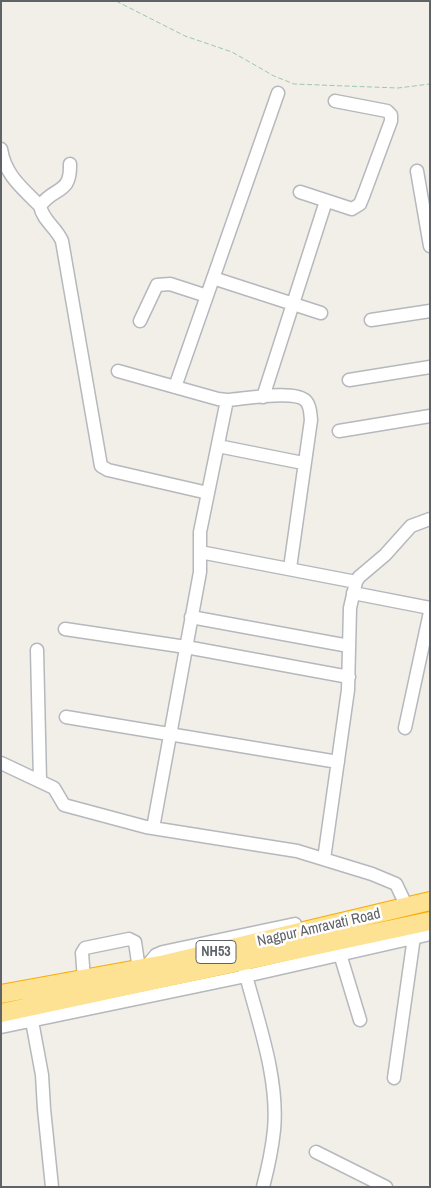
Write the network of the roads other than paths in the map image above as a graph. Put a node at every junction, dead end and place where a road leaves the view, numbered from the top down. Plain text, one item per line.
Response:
1 (278, 93) dead end
2 (335, 101) dead end
3 (1, 149) edge
4 (70, 164) dead end
5 (417, 171) dead end
6 (300, 192) dead end
7 (326, 201) junction
8 (40, 206) junction
9 (430, 246) edge
10 (213, 278) junction
11 (207, 296) junction
12 (292, 304) junction
13 (430, 312) edge
14 (321, 313) dead end
15 (371, 320) dead end
16 (140, 321) dead end
17 (430, 367) edge
18 (118, 372) dead end
19 (348, 380) dead end
20 (175, 387) junction
21 (263, 397) junction
22 (227, 400) junction
23 (430, 416) edge
24 (339, 431) dead end
25 (218, 446) junction
26 (303, 463) junction
27 (208, 493) junction
28 (430, 519) edge
29 (200, 552) junction
30 (290, 568) junction
31 (354, 587) junction
32 (430, 608) edge
33 (430, 612) edge
34 (191, 617) junction
35 (64, 629) dead end
36 (349, 646) junction
37 (186, 647) junction
38 (37, 650) dead end
39 (348, 677) junction
40 (66, 717) dead end
41 (406, 728) dead end
42 (170, 735) junction
43 (338, 762) junction
44 (2, 766) edge
45 (40, 781) junction
46 (153, 828) junction
47 (324, 859) junction
48 (430, 895) edge
49 (430, 902) edge
50 (405, 904) junction
51 (430, 921) edge
52 (430, 934) edge
53 (414, 937) junction
54 (340, 954) junction
55 (142, 968) junction
56 (244, 968) junction
57 (84, 979) junction
58 (1, 994) edge
59 (1, 1013) edge
60 (360, 1020) dead end
61 (32, 1021) junction
62 (1, 1027) edge
63 (394, 1078) dead end
64 (316, 1152) dead end
65 (52, 1187) edge
66 (263, 1187) edge
67 (386, 1187) edge

1 - 10 street
2 - 7 street
3 - 8 street
4 - 8 street
5 - 9 street
6 - 7 street
7 - 12 street
8 - 27 street
10 - 11 street
10 - 12 street
11 - 16 street
11 - 20 street
12 - 14 street
12 - 21 street
13 - 15 street
17 - 19 street
18 - 20 street
20 - 22 street
21 - 22 street
21 - 26 street
22 - 25 street
23 - 24 street
25 - 26 street
25 - 27 street
26 - 30 street
27 - 29 street
28 - 31 street
29 - 30 street
29 - 34 street
30 - 31 street
31 - 32 street
31 - 36 street
33 - 41 street
34 - 36 street
34 - 37 street
35 - 37 street
36 - 39 street
37 - 39 street
37 - 42 street
38 - 45 street
39 - 43 street
40 - 42 street
42 - 43 street
42 - 46 street
43 - 47 street
44 - 45 street
45 - 46 street
46 - 47 street
47 - 50 street
48 - 50 street
49 - 50 highway, Nagpur Amravati Road / NH53
50 - 55 highway, Nagpur Amravati Road / NH53
51 - 56 highway, Nagpur Amravati Road / NH53
52 - 53 street
53 - 54 street
53 - 63 street
54 - 56 street
54 - 60 street
55 - 57 highway, Nagpur Amravati Road / NH53
55 - 57 street
56 - 59 highway, Nagpur Amravati Road / NH53
56 - 61 street
56 - 66 street
57 - 58 highway, Nagpur Amravati Road / NH53
61 - 62 street
61 - 65 street
64 - 67 street

